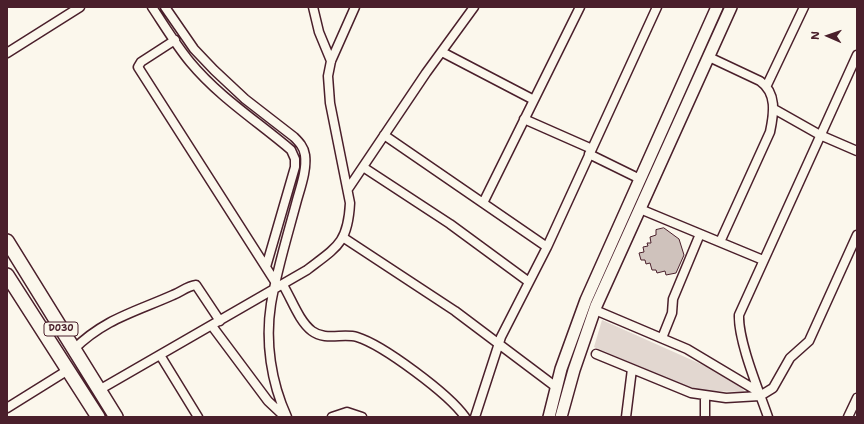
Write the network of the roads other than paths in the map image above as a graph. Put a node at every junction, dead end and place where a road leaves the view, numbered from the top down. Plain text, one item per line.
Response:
1 (80, 7) edge
2 (152, 7) edge
3 (165, 7) edge
4 (313, 7) edge
5 (355, 7) edge
6 (474, 7) edge
7 (580, 7) edge
8 (657, 7) edge
9 (717, 7) edge
10 (732, 7) edge
11 (804, 7) edge
12 (175, 40) junction
13 (442, 52) junction
14 (7, 53) edge
15 (857, 55) edge
16 (709, 57) junction
17 (331, 62) junction
18 (767, 85) junction
19 (534, 100) junction
20 (774, 109) junction
21 (524, 119) junction
22 (384, 135) junction
23 (820, 135) junction
24 (857, 151) edge
25 (590, 152) junction
26 (363, 167) junction
27 (640, 179) junction
28 (348, 189) junction
29 (483, 203) junction
30 (640, 209) junction
31 (700, 234) junction
32 (857, 235) edge
33 (344, 238) junction
34 (7, 241) edge
35 (720, 242) junction
36 (547, 247) junction
37 (763, 260) junction
38 (266, 267) junction
39 (7, 275) edge
40 (529, 282) junction
41 (278, 286) junction
42 (595, 310) junction
43 (220, 321) junction
44 (212, 326) junction
45 (662, 338) junction
46 (498, 344) junction
47 (73, 350) junction
48 (596, 354) dead end
49 (160, 355) junction
50 (632, 369) junction
51 (68, 370) junction
52 (556, 387) junction
53 (99, 390) junction
54 (760, 394) junction
55 (705, 396) junction
56 (857, 398) edge
57 (7, 408) edge
58 (98, 417) edge
59 (116, 417) edge
60 (198, 417) edge
61 (286, 417) edge
62 (332, 417) edge
63 (362, 417) edge
64 (464, 417) edge
65 (475, 417) edge
66 (549, 417) edge
67 (561, 417) edge
68 (626, 417) edge
69 (705, 417) edge
70 (768, 417) edge
71 (848, 417) edge

1 - 14 street
2 - 12 street
3 - 41 street
4 - 17 street
5 - 17 street
6 - 13 street
7 - 19 street
8 - 25 street
9 - 27 main road
10 - 16 main road
11 - 18 street
12 - 38 street
12 - 38 street
13 - 19 street
13 - 22 street
15 - 23 street
16 - 18 street
16 - 30 main road
17 - 28 street
18 - 20 street
19 - 21 street
20 - 23 street
20 - 35 street
21 - 25 street
21 - 29 street
22 - 26 street
22 - 29 street
23 - 24 street
23 - 37 street
25 - 27 street
25 - 36 street
26 - 28 street
26 - 40 street
27 - 52 main road
28 - 33 street
29 - 36 street
30 - 31 street
30 - 42 main road
31 - 35 street
31 - 45 street
32 - 54 street
33 - 41 street
33 - 46 street
34 - 47 main road, D030
35 - 37 street
36 - 40 street
37 - 54 street
38 - 41 street
39 - 51 main road
40 - 46 street
41 - 43 street
41 - 61 street
41 - 64 street
42 - 45 street
42 - 67 main road
43 - 44 street
43 - 47 street
44 - 49 street
44 - 61 street
45 - 54 street
46 - 52 street
46 - 65 street
47 - 53 main road, D030
48 - 50 street
49 - 53 street
49 - 60 street
50 - 55 street
50 - 68 street
51 - 57 street
51 - 58 main road
52 - 66 main road
53 - 59 main road, D030
54 - 55 street
54 - 70 street
55 - 69 street
56 - 71 street
62 - 63 street

